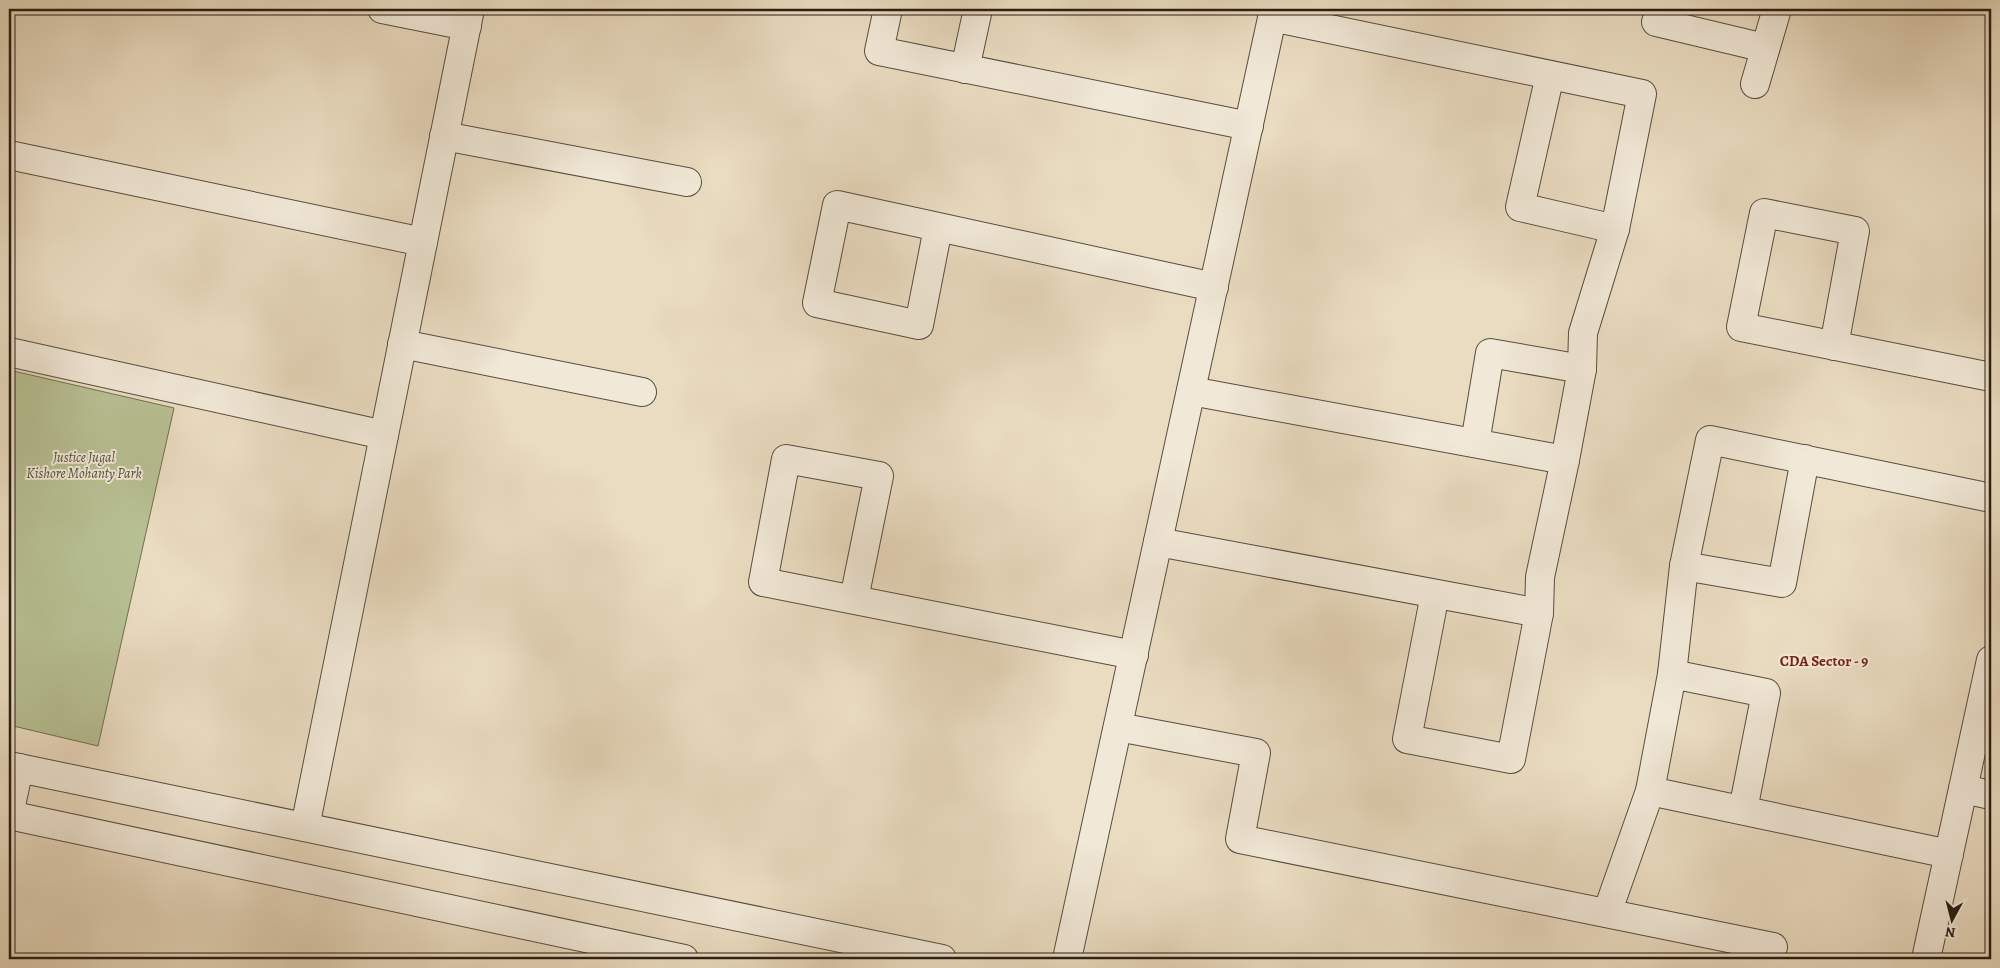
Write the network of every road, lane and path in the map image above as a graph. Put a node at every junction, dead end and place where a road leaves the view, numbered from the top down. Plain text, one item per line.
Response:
1 (382, 9) edge
2 (888, 9) edge
3 (978, 9) edge
4 (1777, 9) edge
5 (1273, 13) edge
6 (468, 18) edge
7 (1656, 22) dead end
8 (1765, 48) junction
9 (966, 69) junction
10 (1550, 75) junction
11 (1755, 84) dead end
12 (1249, 126) junction
13 (444, 136) junction
14 (9, 155) edge
15 (688, 182) dead end
16 (938, 228) junction
17 (1615, 229) junction
18 (423, 242) junction
19 (1214, 287) junction
20 (402, 344) junction
21 (1834, 346) junction
22 (9, 352) edge
23 (1582, 369) junction
24 (1991, 377) edge
25 (1191, 391) junction
26 (642, 392) dead end
27 (384, 435) junction
28 (1475, 443) junction
29 (1565, 460) junction
30 (1805, 460) junction
31 (1991, 498) edge
32 (1158, 542) junction
33 (1684, 566) junction
34 (1435, 594) junction
35 (854, 599) junction
36 (1539, 613) junction
37 (1134, 655) junction
38 (1991, 667) edge
39 (1672, 674) junction
40 (1118, 727) junction
41 (14, 767) edge
42 (1963, 790) junction
43 (1650, 791) junction
44 (1991, 795) edge
45 (1743, 810) junction
46 (9, 815) edge
47 (305, 827) junction
48 (1949, 854) junction
49 (1607, 913) junction
50 (1773, 947) dead end
51 (895, 954) edge
52 (684, 959) edge
53 (942, 959) edge
54 (1067, 959) edge
55 (1926, 959) edge

1 - 6 street
2 - 9 street
3 - 9 street
4 - 8 street
5 - 10 street
5 - 12 street
6 - 13 street
7 - 8 street
8 - 11 street
9 - 12 street
10 - 17 street
10 - 17 street
12 - 19 street
13 - 15 street
13 - 18 street
14 - 18 street
16 - 16 street
16 - 19 street
17 - 23 street
18 - 20 street
19 - 25 street
20 - 26 street
20 - 27 street
21 - 21 street
21 - 24 street
22 - 27 street
23 - 28 street
23 - 29 street
25 - 28 street
25 - 32 street
27 - 47 street
28 - 29 street
29 - 36 street
30 - 31 street
30 - 33 street
30 - 33 street
32 - 34 street
32 - 37 street
33 - 39 street
34 - 36 street
34 - 36 street
35 - 35 street
35 - 37 street
37 - 40 street
38 - 42 street
39 - 43 street
39 - 45 street
40 - 49 street
40 - 54 street
41 - 46 street
41 - 47 street
42 - 44 street
42 - 48 street
43 - 45 street
43 - 49 street
45 - 48 street
46 - 52 street
47 - 51 street
48 - 55 street
49 - 50 street
51 - 53 street

